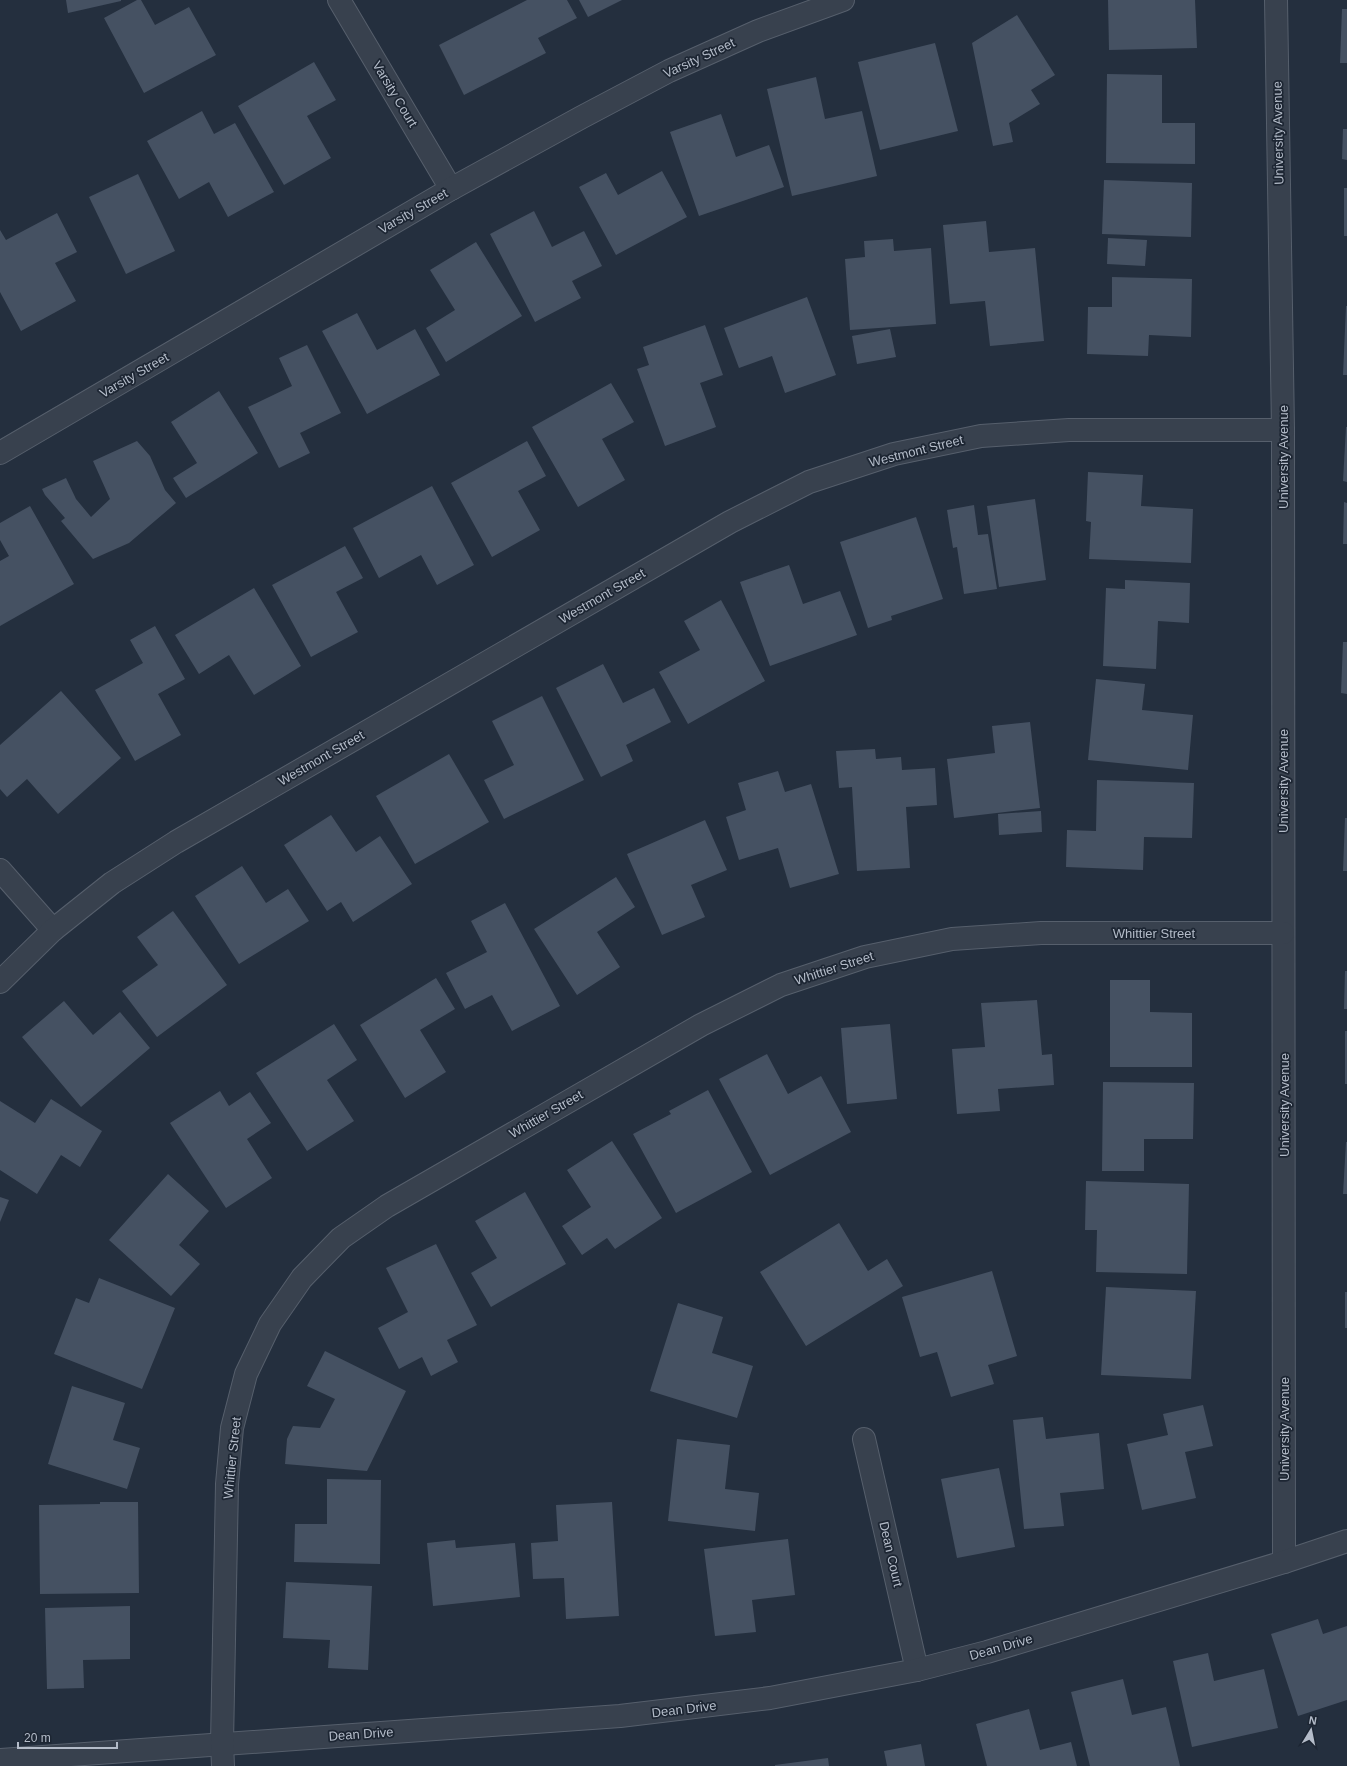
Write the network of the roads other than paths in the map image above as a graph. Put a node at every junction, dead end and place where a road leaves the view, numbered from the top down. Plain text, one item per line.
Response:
1 (339, 0) edge
2 (843, 0) edge
3 (1276, 0) edge
4 (451, 189) junction
5 (1283, 430) junction
6 (0, 453) edge
7 (0, 870) edge
8 (53, 930) junction
9 (1283, 933) junction
10 (0, 982) edge
11 (864, 1439) dead end
12 (1347, 1541) edge
13 (1284, 1562) junction
14 (917, 1670) junction
15 (222, 1743) junction
16 (0, 1760) edge
17 (223, 1766) edge

1 - 4 street, Varsity Court
2 - 4 street, Varsity Street
3 - 5 street, University Avenue
4 - 6 street, Varsity Street
5 - 8 street, Westmont Street
5 - 9 street, University Avenue
7 - 8 street
8 - 10 street, Westmont Street
9 - 13 street, University Avenue
9 - 15 street, Whittier Street
11 - 14 street, Dean Court
12 - 13 street, Dean Drive
13 - 14 street, Dean Drive
14 - 15 street, Dean Drive
15 - 16 street, Dean Drive
15 - 17 street, Whittier Street

